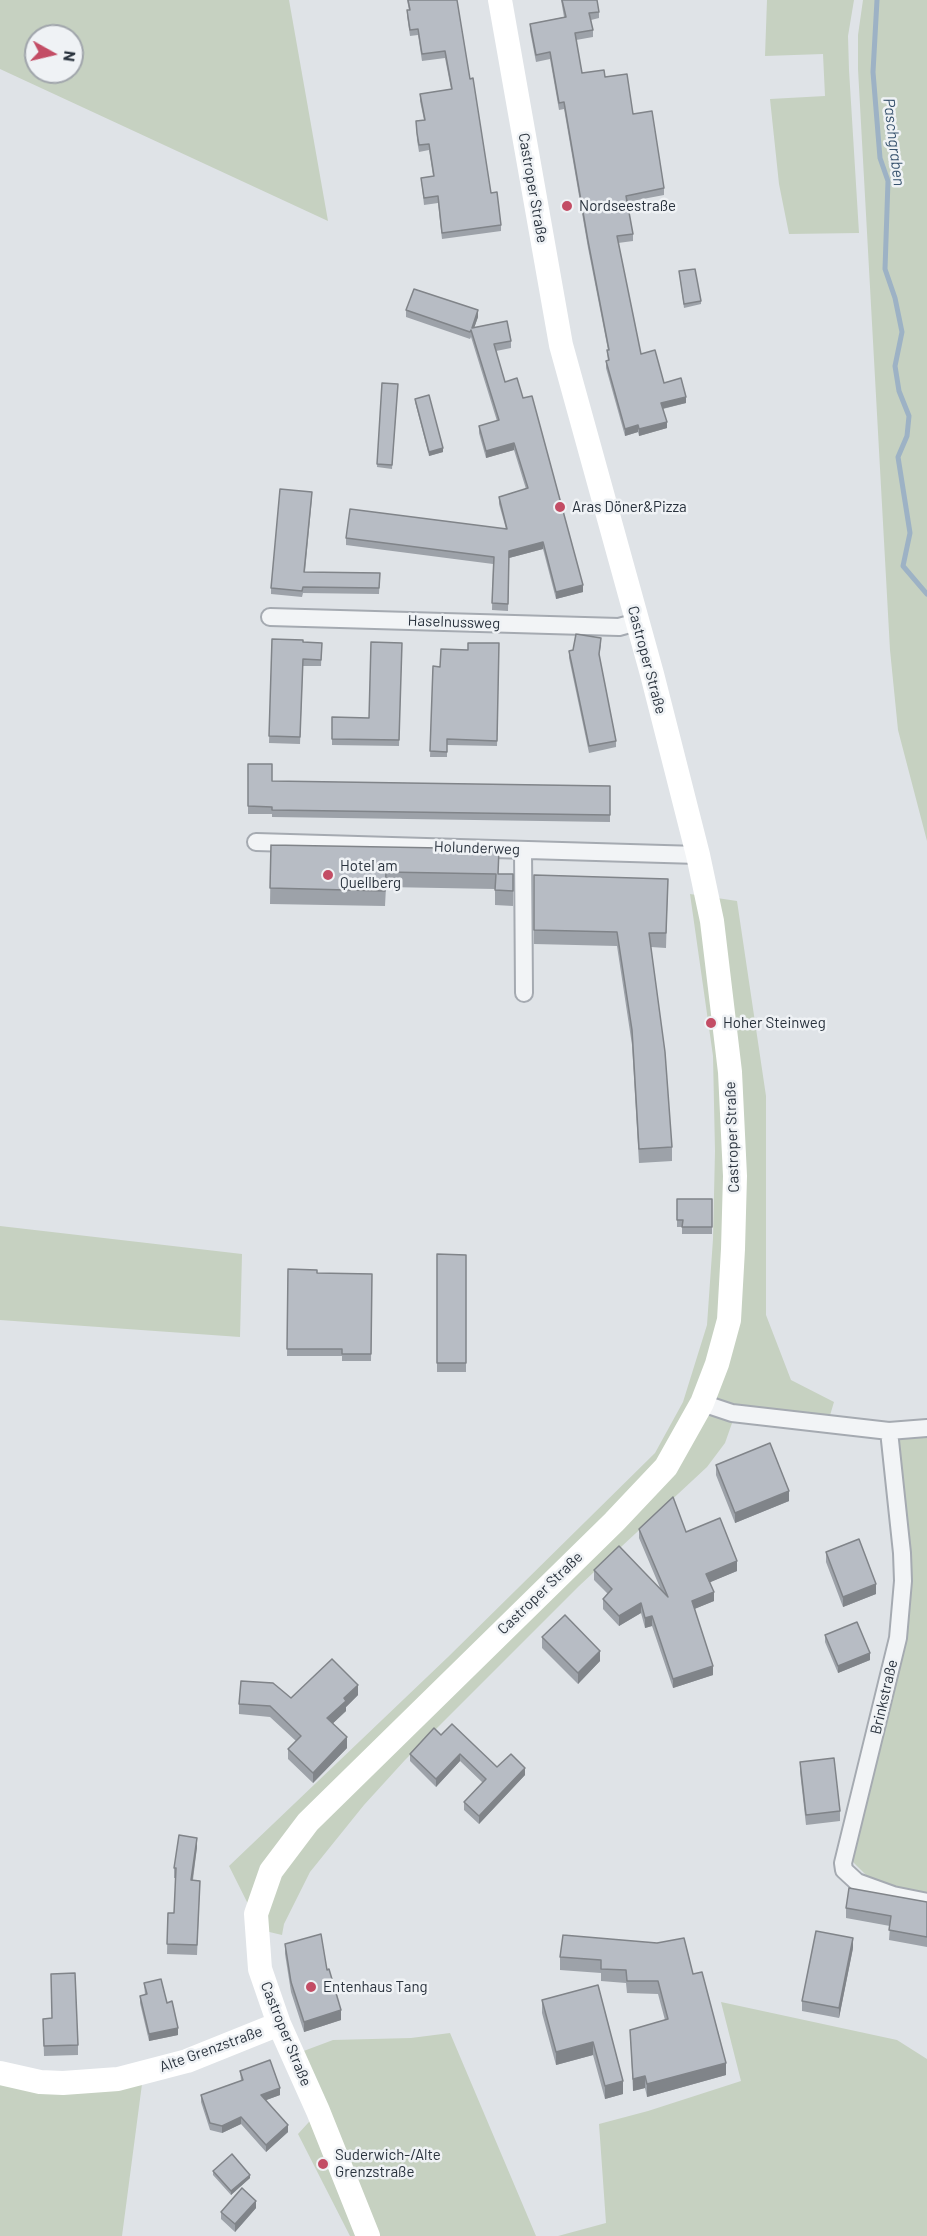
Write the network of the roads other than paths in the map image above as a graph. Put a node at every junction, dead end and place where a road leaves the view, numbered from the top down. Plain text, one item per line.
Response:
1 (500, 0) edge
2 (270, 617) dead end
3 (637, 622) junction
4 (256, 842) dead end
5 (523, 850) junction
6 (698, 855) junction
7 (524, 993) dead end
8 (702, 1403) junction
9 (927, 1428) edge
10 (889, 1431) junction
11 (927, 1902) edge
12 (279, 2024) junction
13 (0, 2073) edge
14 (368, 2236) edge

1 - 3 main road, Castroper Straße
2 - 3 street, Haselnussweg
3 - 6 main road, Castroper Straße
4 - 5 street, Holunderweg
5 - 6 street, Holunderweg
5 - 7 street
6 - 8 main road, Castroper Straße
8 - 10 street
8 - 12 main road, Castroper Straße
9 - 10 street
10 - 11 street, Brinkstraße
12 - 13 main road, Alte Grenzstraße
12 - 14 main road, Castroper Straße

